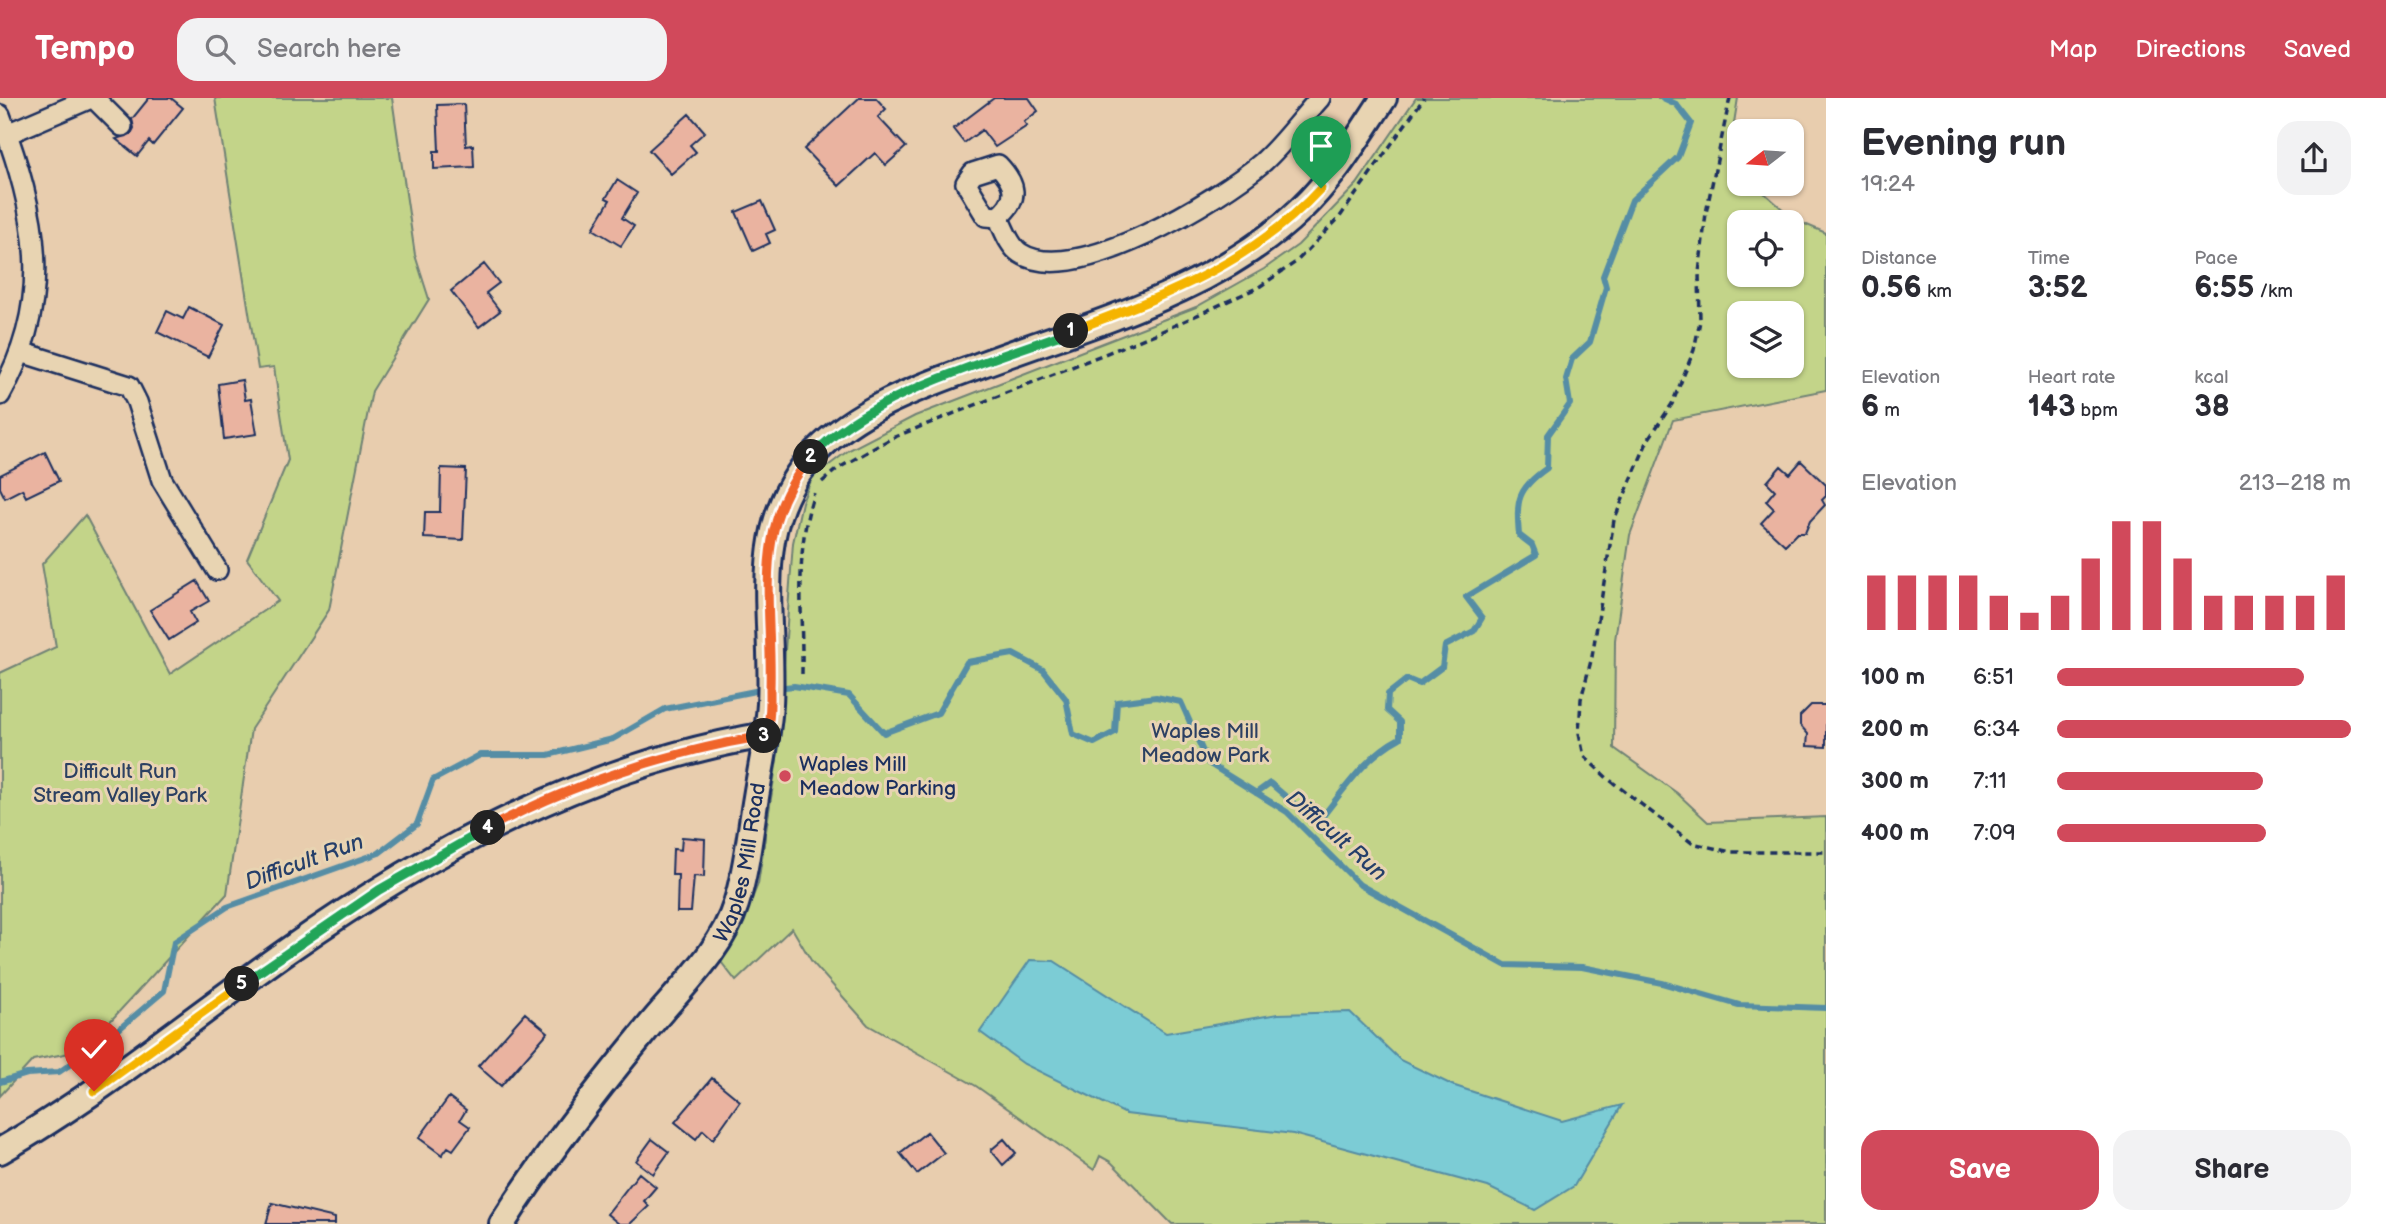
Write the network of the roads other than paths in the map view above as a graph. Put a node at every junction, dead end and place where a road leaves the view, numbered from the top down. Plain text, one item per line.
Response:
1 (93, 98) edge
2 (1320, 98) edge
3 (1384, 98) edge
4 (4, 124) edge
5 (122, 126) dead end
6 (998, 217) dead end
7 (21, 352) junction
8 (0, 395) edge
9 (217, 570) dead end
10 (766, 736) junction
11 (0, 1151) edge
12 (502, 1224) edge

1 - 4 street
1 - 5 street
2 - 6 street
3 - 10 main road, Waples Mill Road
4 - 7 street
7 - 8 street
7 - 9 street
10 - 11 main road
10 - 12 main road, Waples Mill Road

